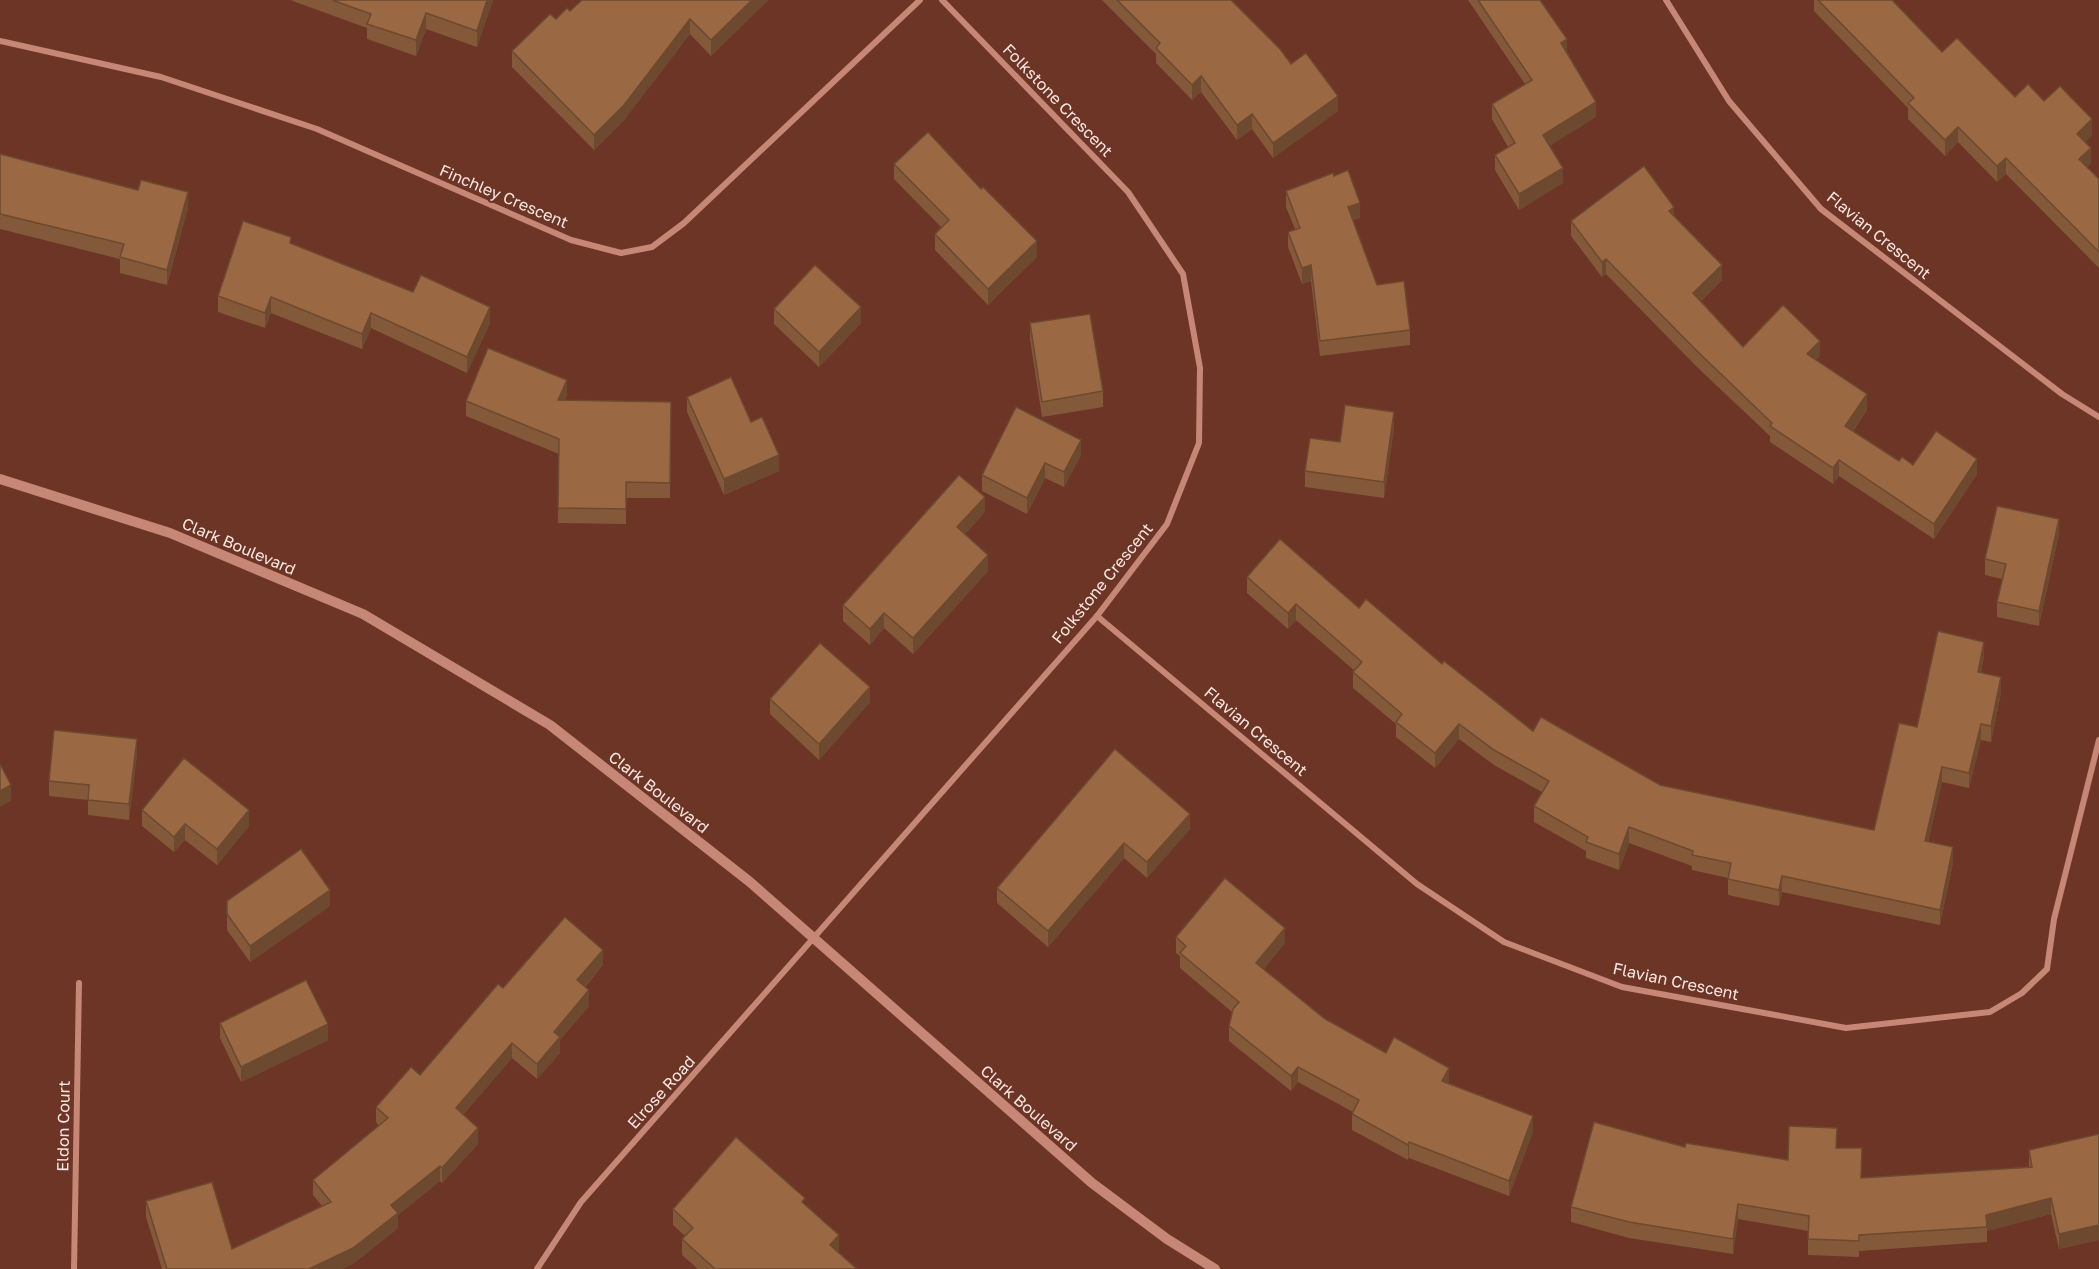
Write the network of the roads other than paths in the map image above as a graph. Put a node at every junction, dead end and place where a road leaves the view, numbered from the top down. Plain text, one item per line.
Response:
1 (920, 0) edge
2 (942, 0) edge
3 (1666, 0) edge
4 (0, 41) edge
5 (2099, 417) edge
6 (0, 479) edge
7 (1097, 616) junction
8 (2099, 740) edge
9 (814, 939) junction
10 (79, 983) dead end
11 (74, 1269) edge
12 (537, 1269) edge
13 (1215, 1269) edge

1 - 4 street, Finchley Crescent
2 - 7 street, Folkstone Crescent
3 - 5 street, Flavian Crescent
6 - 9 street, Clark Boulevard
7 - 8 street, Flavian Crescent
7 - 9 street, Folkstone Crescent
9 - 12 street, Elrose Road
9 - 13 street, Clark Boulevard
10 - 11 street, Eldon Court

